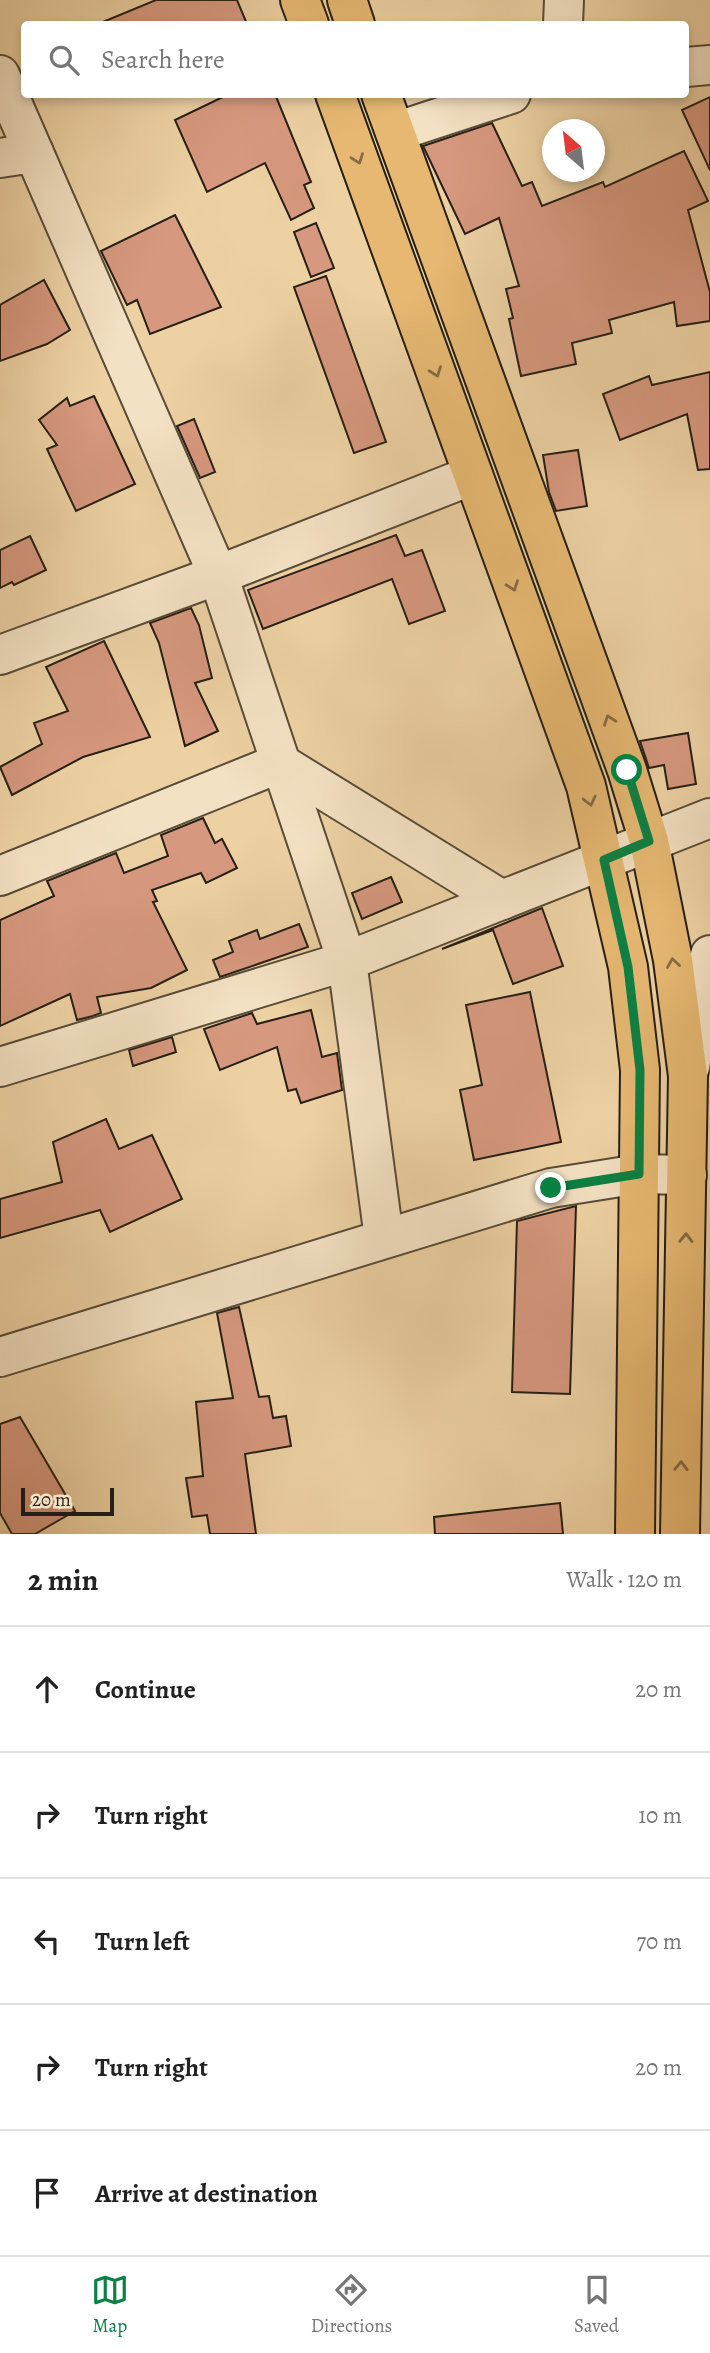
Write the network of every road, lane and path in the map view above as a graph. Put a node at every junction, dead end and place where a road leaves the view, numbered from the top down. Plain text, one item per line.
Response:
1 (300, 0) edge
2 (346, 0) edge
3 (564, 0) edge
4 (308, 21) edge
5 (354, 21) edge
6 (563, 21) edge
7 (710, 65) edge
8 (689, 67) edge
9 (0, 75) edge
10 (336, 98) edge
11 (382, 98) edge
12 (499, 98) edge
13 (395, 132) junction
14 (17, 156) edge
15 (473, 475) junction
16 (218, 575) junction
17 (0, 654) edge
18 (281, 763) junction
19 (710, 818) edge
20 (649, 841) junction
21 (604, 860) junction
22 (0, 876) edge
23 (502, 900) junction
24 (710, 956) edge
25 (347, 961) junction
26 (0, 1067) edge
27 (688, 1076) junction
28 (639, 1174) junction
29 (687, 1175) junction
30 (384, 1238) junction
31 (0, 1357) edge
32 (635, 1534) edge
33 (680, 1534) edge

1 - 4 main road
2 - 5 main road
3 - 6 street
7 - 8 street
9 - 14 street
10 -> 15 main road
11 - 13 main road
12 - 13 street
20 -> 13 main road
14 - 16 street
15 - 16 street
15 -> 21 main road
16 - 17 street
16 - 18 street
18 - 22 street
18 - 23 street
18 - 25 street
19 - 20 street
20 - 21 street
27 -> 20 main road
21 - 23 street
21 - 28 main road
23 - 25 street
24 - 27 street
25 - 26 street
25 - 30 street
27 - 29 main road
28 - 29 street
28 - 30 street
28 - 32 main road
33 -> 29 main road
30 - 31 street

